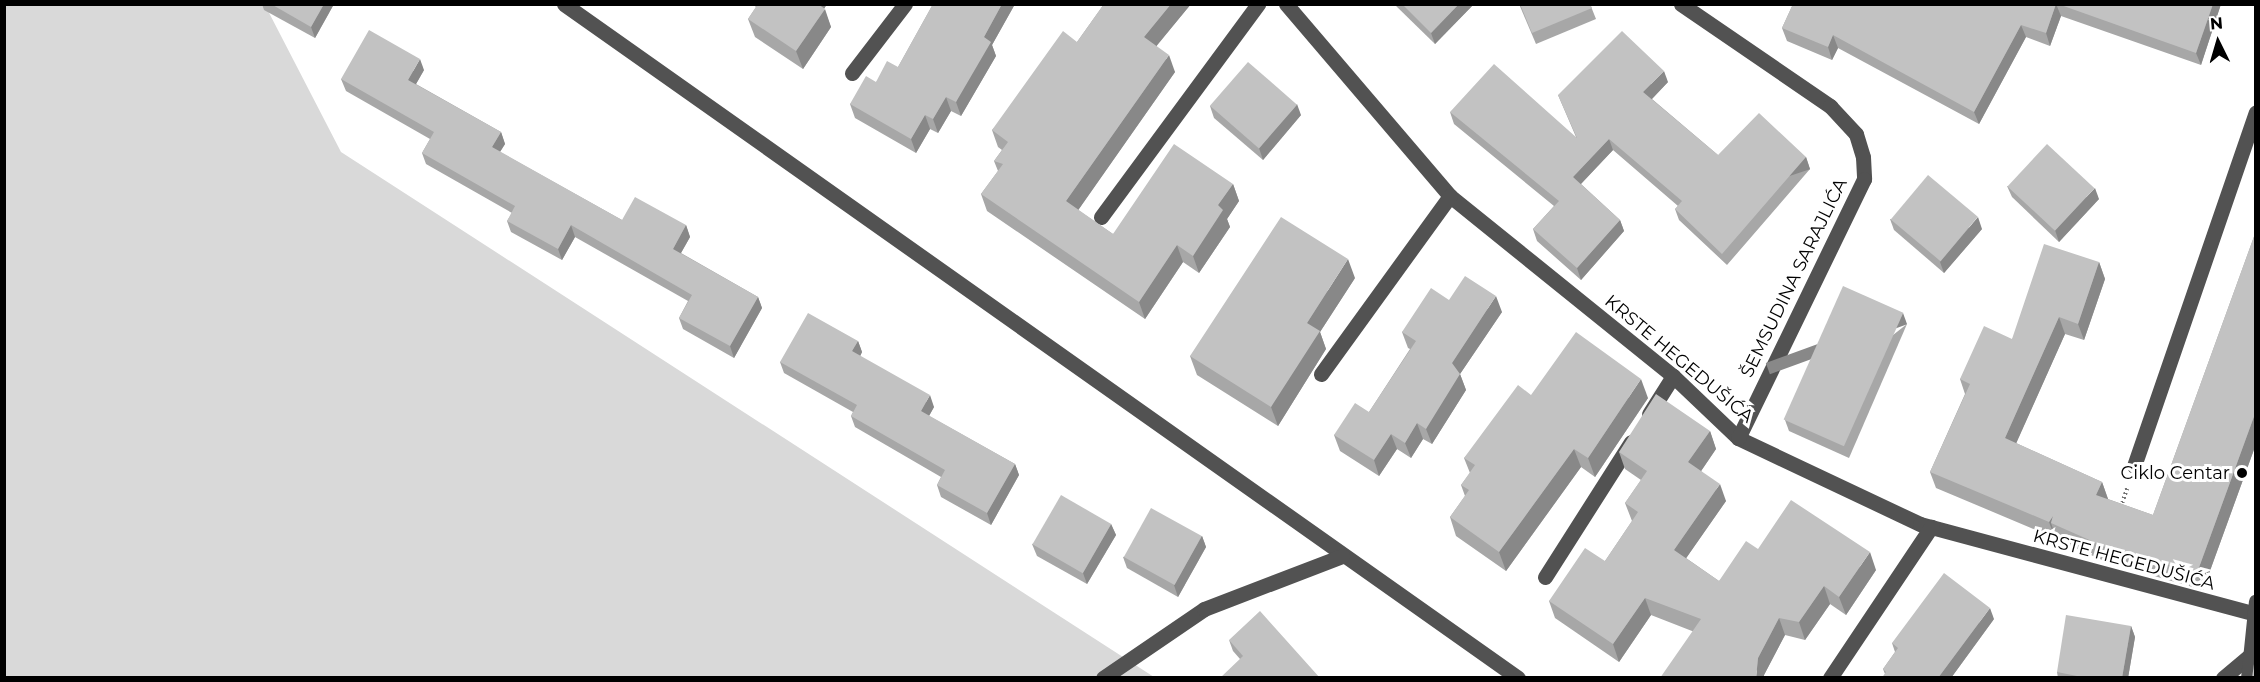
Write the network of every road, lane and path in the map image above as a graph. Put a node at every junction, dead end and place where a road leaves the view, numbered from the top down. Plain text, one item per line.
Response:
1 (564, 4) edge
2 (904, 4) edge
3 (1258, 4) edge
4 (1286, 4) edge
5 (1681, 4) edge
6 (852, 73) dead end
7 (2256, 112) edge
8 (1450, 196) junction
9 (1101, 217) dead end
10 (1321, 374) dead end
11 (1673, 376) junction
12 (1738, 438) junction
13 (2134, 466) joint
14 (2117, 520) edge
15 (1931, 527) junction
16 (1342, 556) junction
17 (1545, 577) dead end
18 (2253, 607) edge
19 (2248, 657) junction
20 (1103, 678) edge
21 (1518, 678) edge
22 (1830, 678) edge
23 (2223, 678) edge
24 (2248, 678) edge

1 - 16 street
2 - 6 street
3 - 9 street
4 - 8 street, KRSTE HEGEDUŠIĆA
5 - 12 street, ŠEMSUDINA SARAJLIĆA
7 - 13 street
8 - 10 street
8 - 11 street, KRSTE HEGEDUŠIĆA
11 - 12 street, KRSTE HEGEDUŠIĆA
11 - 17 street
12 - 15 street, KRSTE HEGEDUŠIĆA
13 - 14 path
15 - 18 street, KRSTE HEGEDUŠIĆA
15 - 22 street
16 - 20 street
16 - 21 street
18 - 19 street
19 - 23 street
19 - 24 street

